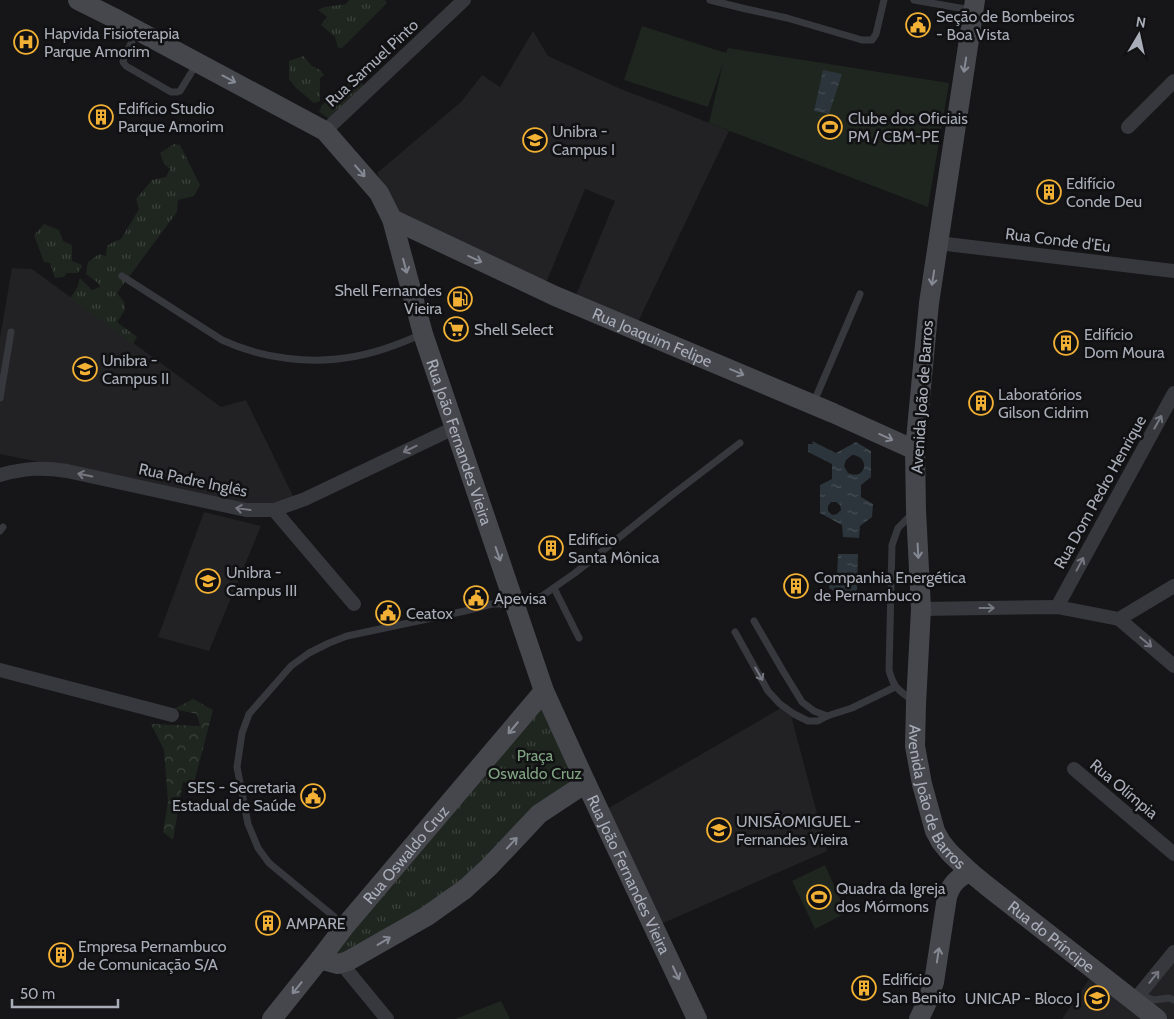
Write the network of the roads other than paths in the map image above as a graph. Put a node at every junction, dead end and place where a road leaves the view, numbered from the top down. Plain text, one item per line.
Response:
1 (78, 0) edge
2 (464, 0) edge
3 (710, 0) edge
4 (884, 0) edge
5 (914, 0) edge
6 (975, 5) edge
7 (138, 30) junction
8 (197, 62) junction
9 (1174, 81) edge
10 (1128, 127) dead end
11 (325, 130) junction
12 (392, 219) junction
13 (938, 243) junction
14 (1174, 271) edge
15 (122, 276) dead end
16 (860, 294) dead end
17 (11, 332) dead end
18 (423, 334) junction
19 (1174, 393) edge
20 (0, 398) edge
21 (813, 404) junction
22 (454, 428) junction
23 (740, 443) dead end
24 (915, 450) junction
25 (0, 475) edge
26 (274, 510) junction
27 (916, 510) junction
28 (1174, 586) edge
29 (554, 588) junction
30 (354, 604) dead end
31 (515, 605) junction
32 (1057, 607) junction
33 (921, 608) junction
34 (1119, 618) junction
35 (754, 621) dead end
36 (735, 632) dead end
37 (578, 638) dead end
38 (1174, 666) edge
39 (0, 670) edge
40 (895, 687) junction
41 (544, 691) junction
42 (916, 704) junction
43 (172, 715) dead end
44 (827, 716) junction
45 (1074, 769) dead end
46 (586, 783) junction
47 (1174, 854) edge
48 (970, 872) junction
49 (345, 926) junction
50 (1174, 952) edge
51 (320, 959) junction
52 (341, 964) junction
53 (1136, 998) junction
54 (1174, 1000) edge
55 (272, 1019) edge
56 (387, 1019) edge
57 (697, 1019) edge
58 (919, 1019) edge
59 (1157, 1019) edge

1 - 7 main road, Rua João Fernandes Vieira
2 - 11 street, Rua Samuel Pinto
3 - 4 lane
5 - 6 lane
6 -> 13 main road, Avenida João de Barros
7 - 8 main road, Rua João Fernandes Vieira
7 - 8 lane
8 -> 11 main road, Rua João Fernandes Vieira
9 - 10 street
11 -> 12 main road, Rua João Fernandes Vieira
12 -> 18 main road, Rua João Fernandes Vieira
12 -> 21 main road, Rua Joaquim Felipe
13 - 14 street, Rua Conde d'Eu
13 -> 24 main road, Avenida João de Barros
15 - 18 lane
16 - 21 lane
17 - 20 lane
18 - 22 main road, Rua João Fernandes Vieira
32 -> 19 street, Rua Dom Pedro Henrique
21 -> 24 main road, Rua Joaquim Felipe
22 -> 26 street, Rua Padre Inglês
22 -> 31 main road, Rua João Fernandes Vieira
23 - 29 lane
24 - 27 main road, Avenida João de Barros
26 -> 25 street, Rua Padre Inglês
26 - 30 street
27 -> 33 main road, Avenida João de Barros
27 - 40 lane
28 - 34 street
29 - 31 lane
29 - 37 lane
31 - 41 main road, Rua João Fernandes Vieira
31 - 49 lane
33 -> 32 street
32 - 34 street
33 - 42 main road, Avenida João de Barros
34 -> 38 street
35 - 44 lane
36 -> 44 lane
39 - 43 street
40 - 42 lane
40 - 44 lane
41 - 46 main road, Rua João Fernandes Vieira
41 -> 49 main road, Rua Oswaldo Cruz
42 - 48 main road, Avenida João de Barros
45 - 47 street, Rua Olímpia
52 -> 46 main road
46 -> 57 main road, Rua João Fernandes Vieira
48 - 53 main road, Rua do Príncipe
58 -> 48 main road
49 - 51 main road, Rua Oswaldo Cruz
53 -> 50 street
51 - 52 main road
51 -> 55 main road, Rua Oswaldo Cruz
52 - 56 street
53 - 54 lane
53 - 59 main road, Rua do Príncipe

